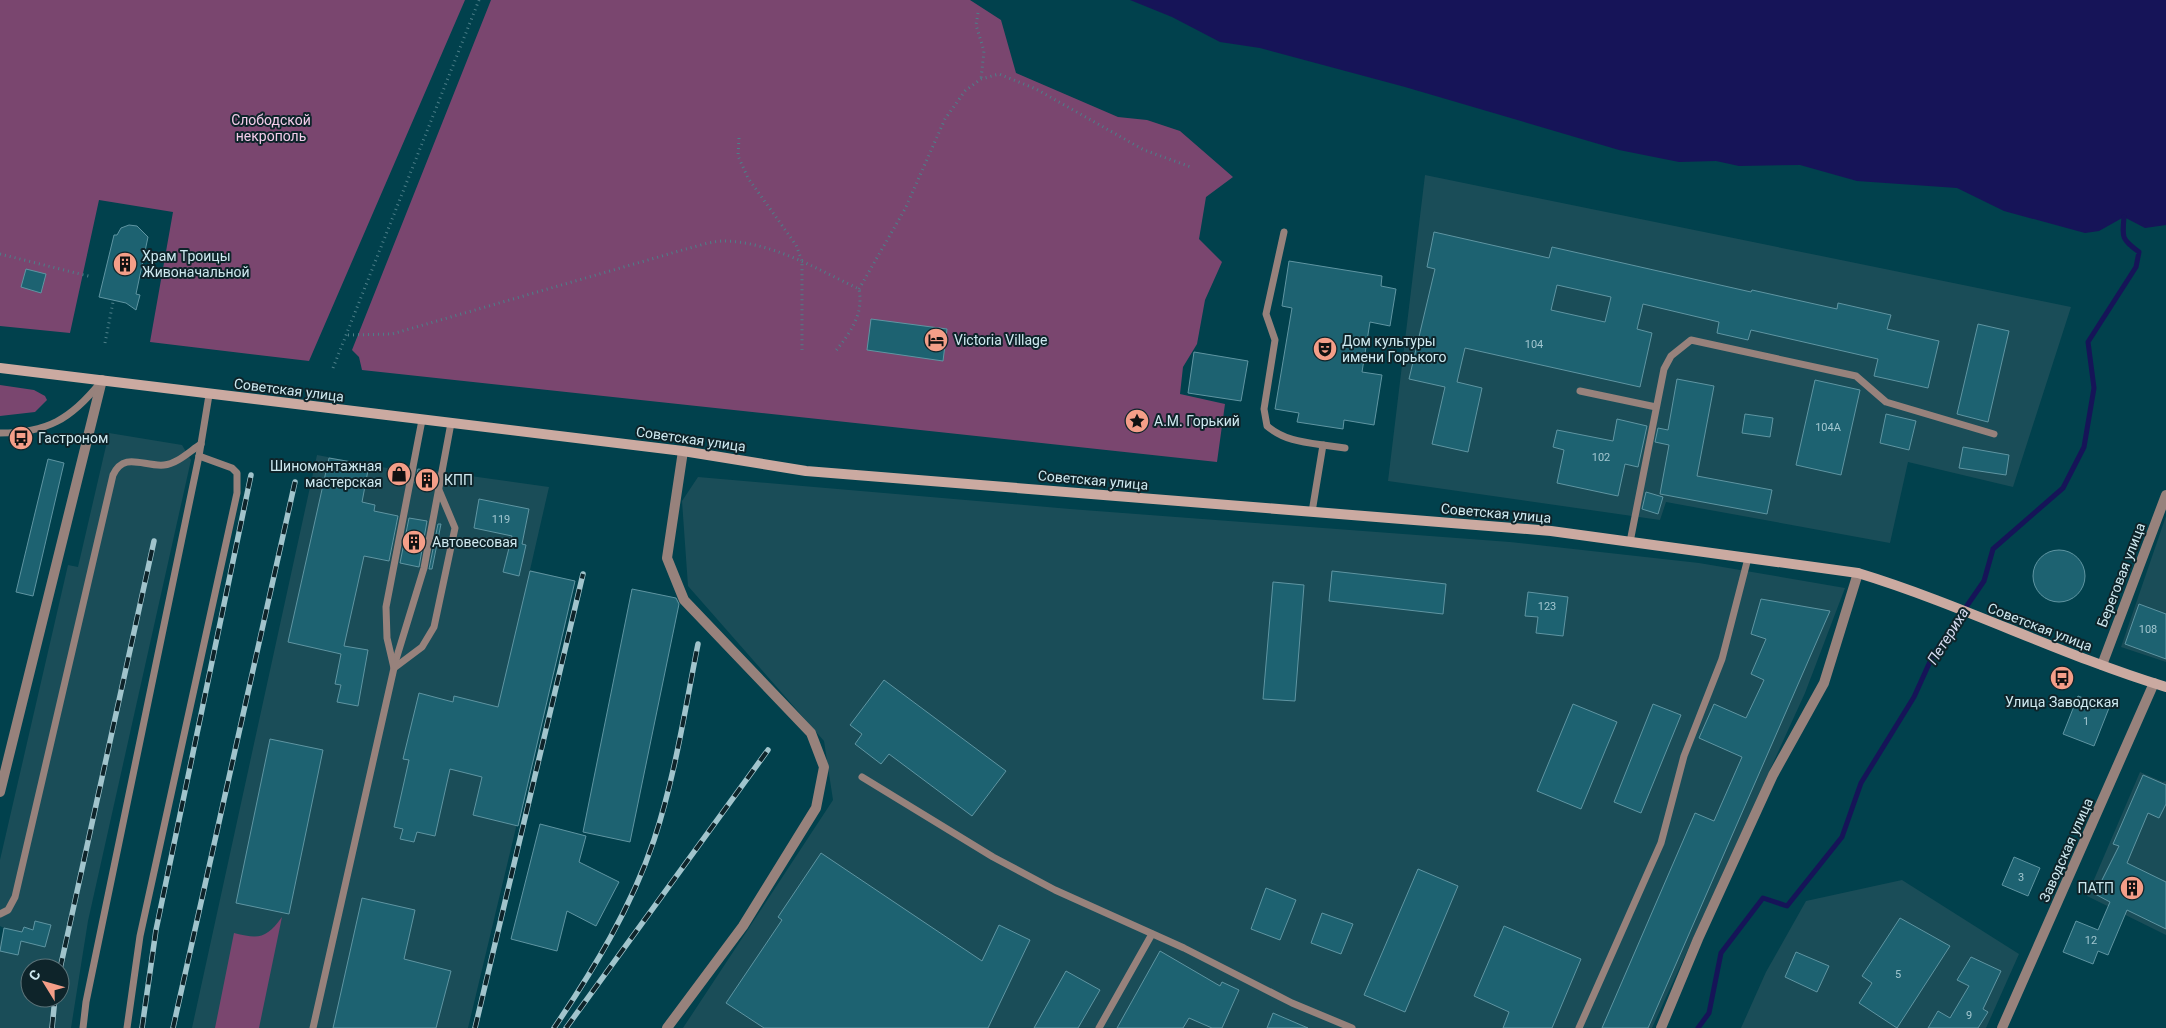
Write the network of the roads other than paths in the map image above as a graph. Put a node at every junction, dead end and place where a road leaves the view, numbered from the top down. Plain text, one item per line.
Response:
1 (1284, 232) dead end
2 (0, 368) edge
3 (102, 380) junction
4 (1580, 392) dead end
5 (209, 395) junction
6 (1656, 407) junction
7 (422, 420) junction
8 (451, 423) junction
9 (0, 433) edge
10 (1994, 434) dead end
11 (201, 444) junction
12 (1323, 445) junction
13 (1345, 448) dead end
14 (683, 450) junction
15 (199, 456) junction
16 (439, 490) junction
17 (2166, 494) edge
18 (1312, 512) junction
19 (1630, 542) junction
20 (1748, 558) junction
21 (1858, 573) junction
22 (2102, 666) junction
23 (394, 668) junction
24 (2154, 683) junction
25 (2166, 687) edge
26 (862, 777) dead end
27 (0, 792) edge
28 (0, 914) edge
29 (1152, 934) junction
30 (83, 1028) edge
31 (127, 1028) edge
32 (314, 1028) edge
33 (667, 1028) edge
34 (1099, 1028) edge
35 (1352, 1028) edge
36 (1579, 1028) edge
37 (1660, 1028) edge
38 (2002, 1028) edge

1 - 12 lane
2 - 3 main road, Советская улица
3 - 5 main road, Советская улица
3 - 9 lane
3 - 27 street
4 - 6 lane
5 - 7 main road, Советская улица
5 - 11 lane
6 - 10 lane
6 - 19 lane
7 - 8 main road, Советская улица
7 - 23 lane
8 - 14 main road, Советская улица
8 - 16 lane
11 - 15 lane
11 - 28 lane
12 - 13 lane
12 - 18 lane
14 - 18 main road, Советская улица
14 - 33 street
15 - 30 lane
15 - 31 lane
16 - 23 lane
16 - 23 lane
17 - 22 street, Береговая улица
18 - 19 main road, Советская улица
19 - 20 main road, Советская улица
20 - 21 main road, Советская улица
20 - 36 lane
21 - 22 main road, Советская улица
21 - 37 street
22 - 24 main road, Советская улица
23 - 32 lane
24 - 25 main road, Советская улица
24 - 38 street, Заводская улица
26 - 29 lane
29 - 34 lane
29 - 35 lane

